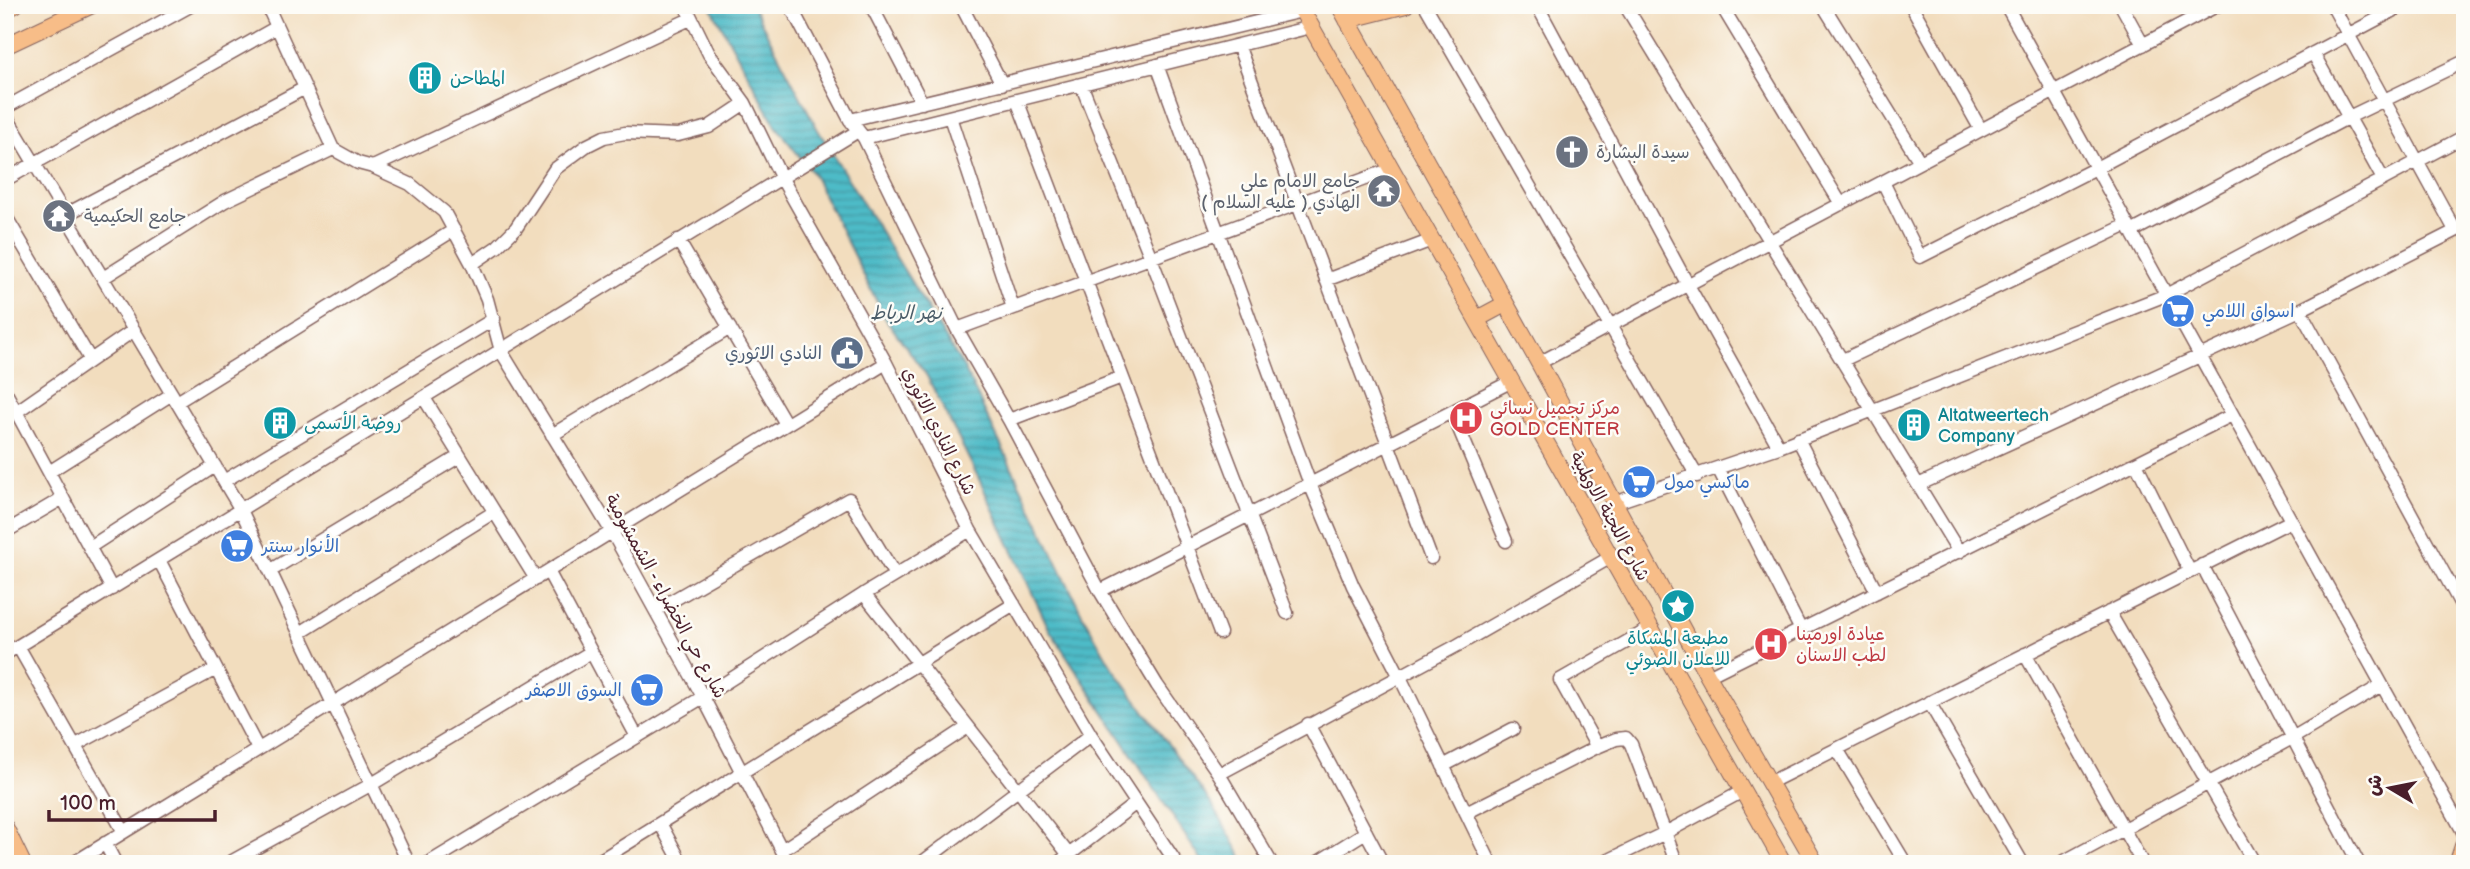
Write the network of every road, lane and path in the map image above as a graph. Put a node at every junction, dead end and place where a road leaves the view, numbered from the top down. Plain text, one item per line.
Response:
1 (15, 5) edge
2 (92, 5) edge
3 (192, 5) edge
4 (267, 5) edge
5 (685, 5) edge
6 (871, 5) edge
7 (961, 5) edge
8 (1339, 5) edge
9 (1406, 5) edge
10 (1425, 5) edge
11 (1537, 5) edge
12 (1625, 5) edge
13 (1721, 5) edge
14 (1823, 5) edge
15 (1911, 5) edge
16 (2006, 5) edge
17 (2121, 5) edge
18 (2218, 5) edge
19 (2332, 5) edge
20 (2404, 5) edge
21 (793, 6) edge
22 (1301, 8) edge
23 (74, 9) edge
24 (5, 10) edge
25 (690, 19) junction
26 (1347, 20) junction
27 (277, 27) junction
28 (1311, 27) junction
29 (2348, 35) junction
30 (1164, 44) junction
31 (1238, 45) junction
32 (2143, 45) junction
33 (5, 46) edge
34 (2313, 53) junction
35 (2461, 63) dead end
36 (1163, 64) junction
37 (1002, 84) junction
38 (1082, 84) junction
39 (305, 88) junction
40 (2054, 92) junction
41 (1017, 100) junction
42 (2383, 101) junction
43 (745, 103) junction
44 (922, 103) junction
45 (5, 108) edge
46 (5, 114) edge
47 (950, 117) junction
48 (2348, 117) junction
49 (857, 130) junction
50 (1981, 130) junction
51 (2465, 136) edge
52 (333, 149) junction
53 (34, 162) junction
54 (1920, 162) junction
55 (2417, 162) junction
56 (373, 167) junction
57 (2096, 168) junction
58 (1392, 169) junction
59 (783, 175) junction
60 (5, 180) edge
61 (2383, 180) junction
62 (1883, 182) junction
63 (1298, 204) junction
64 (1841, 204) junction
65 (5, 215) edge
66 (65, 215) junction
67 (2460, 228) edge
68 (2129, 229) junction
69 (454, 230) junction
70 (1217, 234) junction
71 (678, 240) junction
72 (1432, 240) junction
73 (1771, 241) junction
74 (1151, 258) junction
75 (471, 264) junction
76 (1484, 269) junction
77 (103, 278) junction
78 (1326, 280) junction
79 (1086, 282) junction
80 (1457, 284) junction
81 (1688, 285) junction
82 (2166, 295) junction
83 (1505, 304) junction
84 (1013, 308) junction
85 (2300, 310) junction
86 (494, 319) junction
87 (1477, 319) junction
88 (1610, 326) junction
89 (730, 328) junction
90 (957, 329) junction
91 (134, 330) junction
92 (501, 351) junction
93 (2200, 356) junction
94 (90, 359) junction
95 (1843, 360) junction
96 (886, 363) junction
97 (1539, 363) junction
98 (1122, 377) junction
99 (1511, 381) junction
100 (5, 391) edge
101 (174, 398) junction
102 (424, 398) junction
103 (1872, 409) junction
104 (16, 412) junction
105 (1452, 412) junction
106 (2232, 415) junction
107 (1009, 420) junction
108 (786, 424) junction
109 (552, 435) junction
110 (1798, 439) junction
111 (1388, 444) junction
112 (1779, 447) junction
113 (460, 456) junction
114 (2136, 463) junction
115 (215, 466) junction
116 (1718, 468) junction
117 (49, 472) junction
118 (1697, 476) junction
119 (223, 481) junction
120 (1310, 484) junction
121 (1918, 485) junction
122 (63, 498) junction
123 (1614, 503) junction
124 (241, 510) junction
125 (494, 512) junction
126 (1248, 515) junction
127 (2291, 521) junction
128 (970, 530) junction
129 (5, 532) edge
130 (612, 532) junction
131 (1506, 541) dead end
132 (90, 547) junction
133 (1187, 547) junction
134 (1959, 552) junction
135 (1611, 557) junction
136 (1431, 558) dead end
137 (159, 560) junction
138 (2196, 568) junction
139 (270, 571) junction
140 (548, 571) junction
141 (895, 575) junction
142 (536, 579) junction
143 (112, 589) junction
144 (1100, 591) junction
145 (1877, 593) junction
146 (864, 594) junction
147 (1014, 604) junction
148 (656, 610) junction
149 (2109, 612) junction
150 (2465, 612) edge
151 (1287, 613) dead end
152 (1651, 628) junction
153 (1801, 630) junction
154 (1220, 633) dead end
155 (300, 634) junction
156 (18, 646) junction
157 (591, 652) junction
158 (5, 654) edge
159 (2025, 654) junction
160 (919, 664) junction
161 (216, 669) junction
162 (1399, 675) junction
163 (1708, 676) junction
164 (2382, 685) junction
165 (703, 697) junction
166 (1929, 702) junction
167 (333, 703) junction
168 (1308, 724) junction
169 (968, 727) junction
170 (1513, 729) dead end
171 (1091, 735) junction
172 (637, 737) junction
173 (2294, 737) junction
174 (76, 745) junction
175 (1597, 747) junction
176 (1837, 748) junction
177 (258, 749) junction
178 (1443, 766) junction
179 (743, 773) junction
180 (1219, 774) junction
181 (2209, 781) junction
182 (1771, 782) junction
183 (372, 784) junction
184 (1018, 790) junction
185 (1743, 791) junction
186 (1136, 803) junction
187 (1466, 813) junction
188 (660, 823) junction
189 (5, 827) edge
190 (2124, 830) junction
191 (124, 832) junction
192 (1366, 832) junction
193 (1665, 833) junction
194 (2465, 837) edge
195 (105, 843) junction
196 (782, 850) junction
197 (1069, 855) junction
198 (23, 864) edge
199 (72, 864) edge
200 (116, 864) edge
201 (227, 864) edge
202 (409, 864) edge
203 (427, 864) edge
204 (594, 864) edge
205 (682, 864) edge
206 (789, 864) edge
207 (920, 864) edge
208 (1058, 864) edge
209 (1177, 864) edge
210 (1272, 864) edge
211 (1315, 864) edge
212 (1383, 864) edge
213 (1491, 864) edge
214 (1601, 864) edge
215 (1677, 864) edge
216 (1784, 864) edge
217 (1816, 864) edge
218 (1906, 864) edge
219 (2024, 864) edge
220 (2059, 864) edge
221 (2143, 864) edge
222 (2255, 864) edge
223 (2359, 864) edge
224 (2456, 864) edge

1 - 24 main road
2 - 23 main road
3 - 45 street
4 - 27 street
5 - 25 street, شارع النادي الاثوري
6 - 44 street
7 - 37 street
8 - 26 main road, شارع اللجنة الاولمبية
9 - 26 main road
10 - 88 street
11 - 81 street
12 - 73 street
13 - 64 street
14 - 54 street
15 - 50 street
16 - 40 street
17 - 32 street
18 - 32 street
19 - 29 street
20 - 29 street
21 - 49 street
22 - 28 main road, شارع اللجنة الاولمبية
22 - 30 street
23 - 33 main road
25 - 43 street, شارع النادي الاثوري
25 - 56 street
26 - 76 main road, شارع اللجنة الاولمبية
27 - 39 street
27 - 53 street
28 - 31 street
28 - 58 main road, شارع اللجنة الاولمبية
29 - 34 street
29 - 42 street
30 - 36 street
30 - 37 street
31 - 36 street
31 - 63 street
32 - 40 street
34 - 48 street
34 - 57 street
35 - 42 street
36 - 38 street
36 - 70 street
37 - 44 street
38 - 41 street
38 - 74 street
39 - 52 street
39 - 66 street
40 - 50 street
40 - 57 street
41 - 47 street
41 - 79 street
42 - 48 street
42 - 55 street
43 - 59 street, شارع النادي الاثوري
43 - 75 street
44 - 49 street
46 - 53 street
47 - 49 street
47 - 84 street
48 - 61 street
48 - 68 street
49 - 59 street
49 - 90 street
50 - 54 street
51 - 55 street
52 - 56 street, شارع حي الخضراء - الشمشومية
52 - 77 street
53 - 60 street
53 - 66 street
54 - 62 street
55 - 61 street
55 - 67 street
56 - 69 street, شارع حي الخضراء - الشمشومية
57 - 62 street
57 - 68 street
58 - 63 street
58 - 72 main road, شارع اللجنة الاولمبية
59 - 71 street
59 - 96 street, شارع النادي الاثوري
61 - 82 street
62 - 64 street
63 - 70 street
63 - 78 street
64 - 73 street
65 - 94 street
66 - 77 street
67 - 85 street
68 - 82 street
68 - 95 street
69 - 75 street, شارع حي الخضراء - الشمشومية
69 - 101 street
70 - 74 street
70 - 120 street
71 - 89 street
71 - 92 street
72 - 78 street
72 - 80 main road, شارع اللجنة الاولمبية
73 - 81 street
73 - 95 street
74 - 79 street
74 - 126 street
75 - 86 street, شارع حي الخضراء - الشمشومية
76 - 80 main road
76 - 83 main road, شارع اللجنة الاولمبية
77 - 91 street
78 - 111 street
79 - 84 street
79 - 98 street
80 - 87 main road, شارع اللجنة الاولمبية
81 - 88 street
81 - 112 street
82 - 93 street
82 - 103 street
83 - 87 main road
83 - 97 main road, شارع اللجنة الاولمبية
84 - 90 street
85 - 93 street
85 - 150 street
86 - 92 street, شارع حي الخضراء - الشمشومية
86 - 119 street
87 - 99 main road, شارع اللجنة الاولمبية
88 - 97 street
88 - 118 street
89 - 108 street
89 - 109 street
90 - 107 street
91 - 94 street
91 - 101 street
92 - 102 street
92 - 109 street, شارع حي الخضراء - الشمشومية
93 - 106 street
93 - 121 street
94 - 104 street
95 - 103 street
96 - 108 street
96 - 128 street, شارع النادي الاثوري
97 - 123 main road, شارع اللجنة الاولمبية
98 - 107 street
98 - 133 street
99 - 105 street
99 - 135 main road, شارع اللجنة الاولمبية
100 - 104 street
101 - 115 street
101 - 117 street
102 - 113 street
102 - 124 street
103 - 110 street
103 - 121 street
104 - 117 street
105 - 111 street
105 - 131 street
106 - 114 street
106 - 127 street
107 - 144 street
108 - 130 street
109 - 130 street, شارع حي الخضراء - الشمشومية
110 - 112 street
110 - 145 street
111 - 120 street
111 - 136 street
112 - 116 street
113 - 125 street
113 - 139 street
114 - 134 street
114 - 138 street
115 - 119 street
115 - 132 street
116 - 118 street
116 - 153 street
117 - 122 street
118 - 123 street
119 - 124 street
120 - 126 street
120 - 162 street
121 - 134 street
122 - 129 street
122 - 132 street
123 - 163 main road, شارع اللجنة الاولمبية
124 - 137 street
124 - 139 street
125 - 142 street
125 - 155 street
126 - 133 street
126 - 151 street
127 - 138 street
127 - 164 street
128 - 141 street
128 - 147 street, شارع النادي الاثوري
130 - 140 street
130 - 148 street, شارع حي الخضراء - الشمشومية
132 - 143 street
133 - 144 street
133 - 154 street
134 - 145 street
135 - 152 main road, شارع اللجنة الاولمبية
135 - 162 street
137 - 143 street
137 - 161 street
138 - 149 street
138 - 173 street
139 - 155 street
140 - 142 street
140 - 157 street
141 - 146 street
141 - 148 street
142 - 167 street
143 - 156 street
144 - 180 street
145 - 153 street
146 - 160 street
146 - 165 street
147 - 160 street
147 - 171 street, شارع النادي الاثوري
148 - 165 street, شارع حي الخضراء - الشمشومية
149 - 159 street
149 - 181 street
152 - 175 street
152 - 185 main road, شارع اللجنة الاولمبية
153 - 163 street
155 - 167 street
156 - 158 street
156 - 174 street
157 - 172 street
157 - 183 street
159 - 166 street
159 - 190 street
160 - 169 street
160 - 179 street
161 - 174 street
161 - 177 street
162 - 168 street
162 - 178 street
163 - 182 main road, شارع اللجنة الاولمبية
164 - 173 street
164 - 194 street
165 - 172 street
165 - 179 street, شارع حي الخضراء - الشمشومية
166 - 176 street
166 - 219 street
167 - 177 street
167 - 183 street
168 - 180 street
168 - 192 street
169 - 184 street
169 - 196 street
170 - 178 street
171 - 184 street
171 - 186 street, شارع النادي الاثوري
172 - 203 street
173 - 181 street
173 - 223 street
174 - 191 street
175 - 187 street
175 - 193 street
176 - 182 street
176 - 218 street
177 - 191 street
178 - 187 street
179 - 188 street
179 - 196 street, شارع حي الخضراء - الشمشومية
180 - 210 street
181 - 190 street
181 - 222 street
182 - 217 main road, شارع اللجنة الاولمبية
183 - 201 street
183 - 202 street
184 - 197 street
184 - 207 street
185 - 193 street
185 - 216 main road, شارع اللجنة الاولمبية
186 - 197 street
186 - 209 street, شارع النادي الاثوري
187 - 213 street
188 - 204 street
188 - 205 street
189 - 198 main road
190 - 220 street
190 - 221 street
191 - 195 street
192 - 211 street
192 - 212 street
193 - 214 street
193 - 215 street
194 - 224 main road
195 - 199 street
195 - 200 street
196 - 206 street, شارع حي الخضراء - الشمشومية
197 - 208 street

